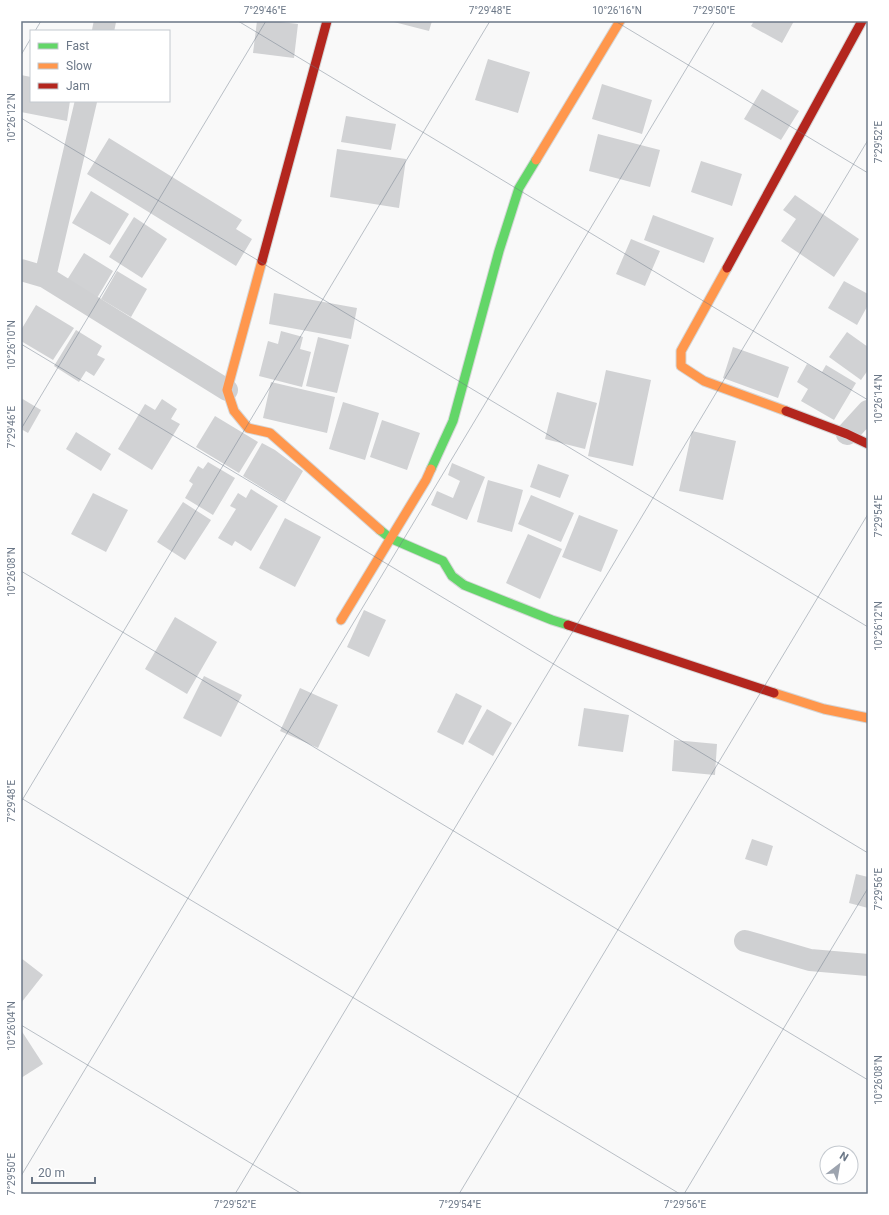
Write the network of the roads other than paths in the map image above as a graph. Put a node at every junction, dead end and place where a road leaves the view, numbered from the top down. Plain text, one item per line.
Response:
1 (327, 21) edge
2 (620, 21) edge
3 (862, 21) edge
4 (86, 102) edge
5 (21, 270) edge
6 (45, 277) junction
7 (227, 390) junction
8 (868, 411) edge
9 (847, 434) junction
10 (868, 444) edge
11 (390, 538) junction
12 (341, 620) dead end
13 (868, 718) edge
14 (745, 941) dead end
15 (868, 964) edge

1 - 7 street
2 - 11 street
3 - 9 street
4 - 6 street
5 - 6 street
6 - 7 street
7 - 11 street
8 - 9 street
9 - 10 street
11 - 12 street
11 - 13 street
14 - 15 street

